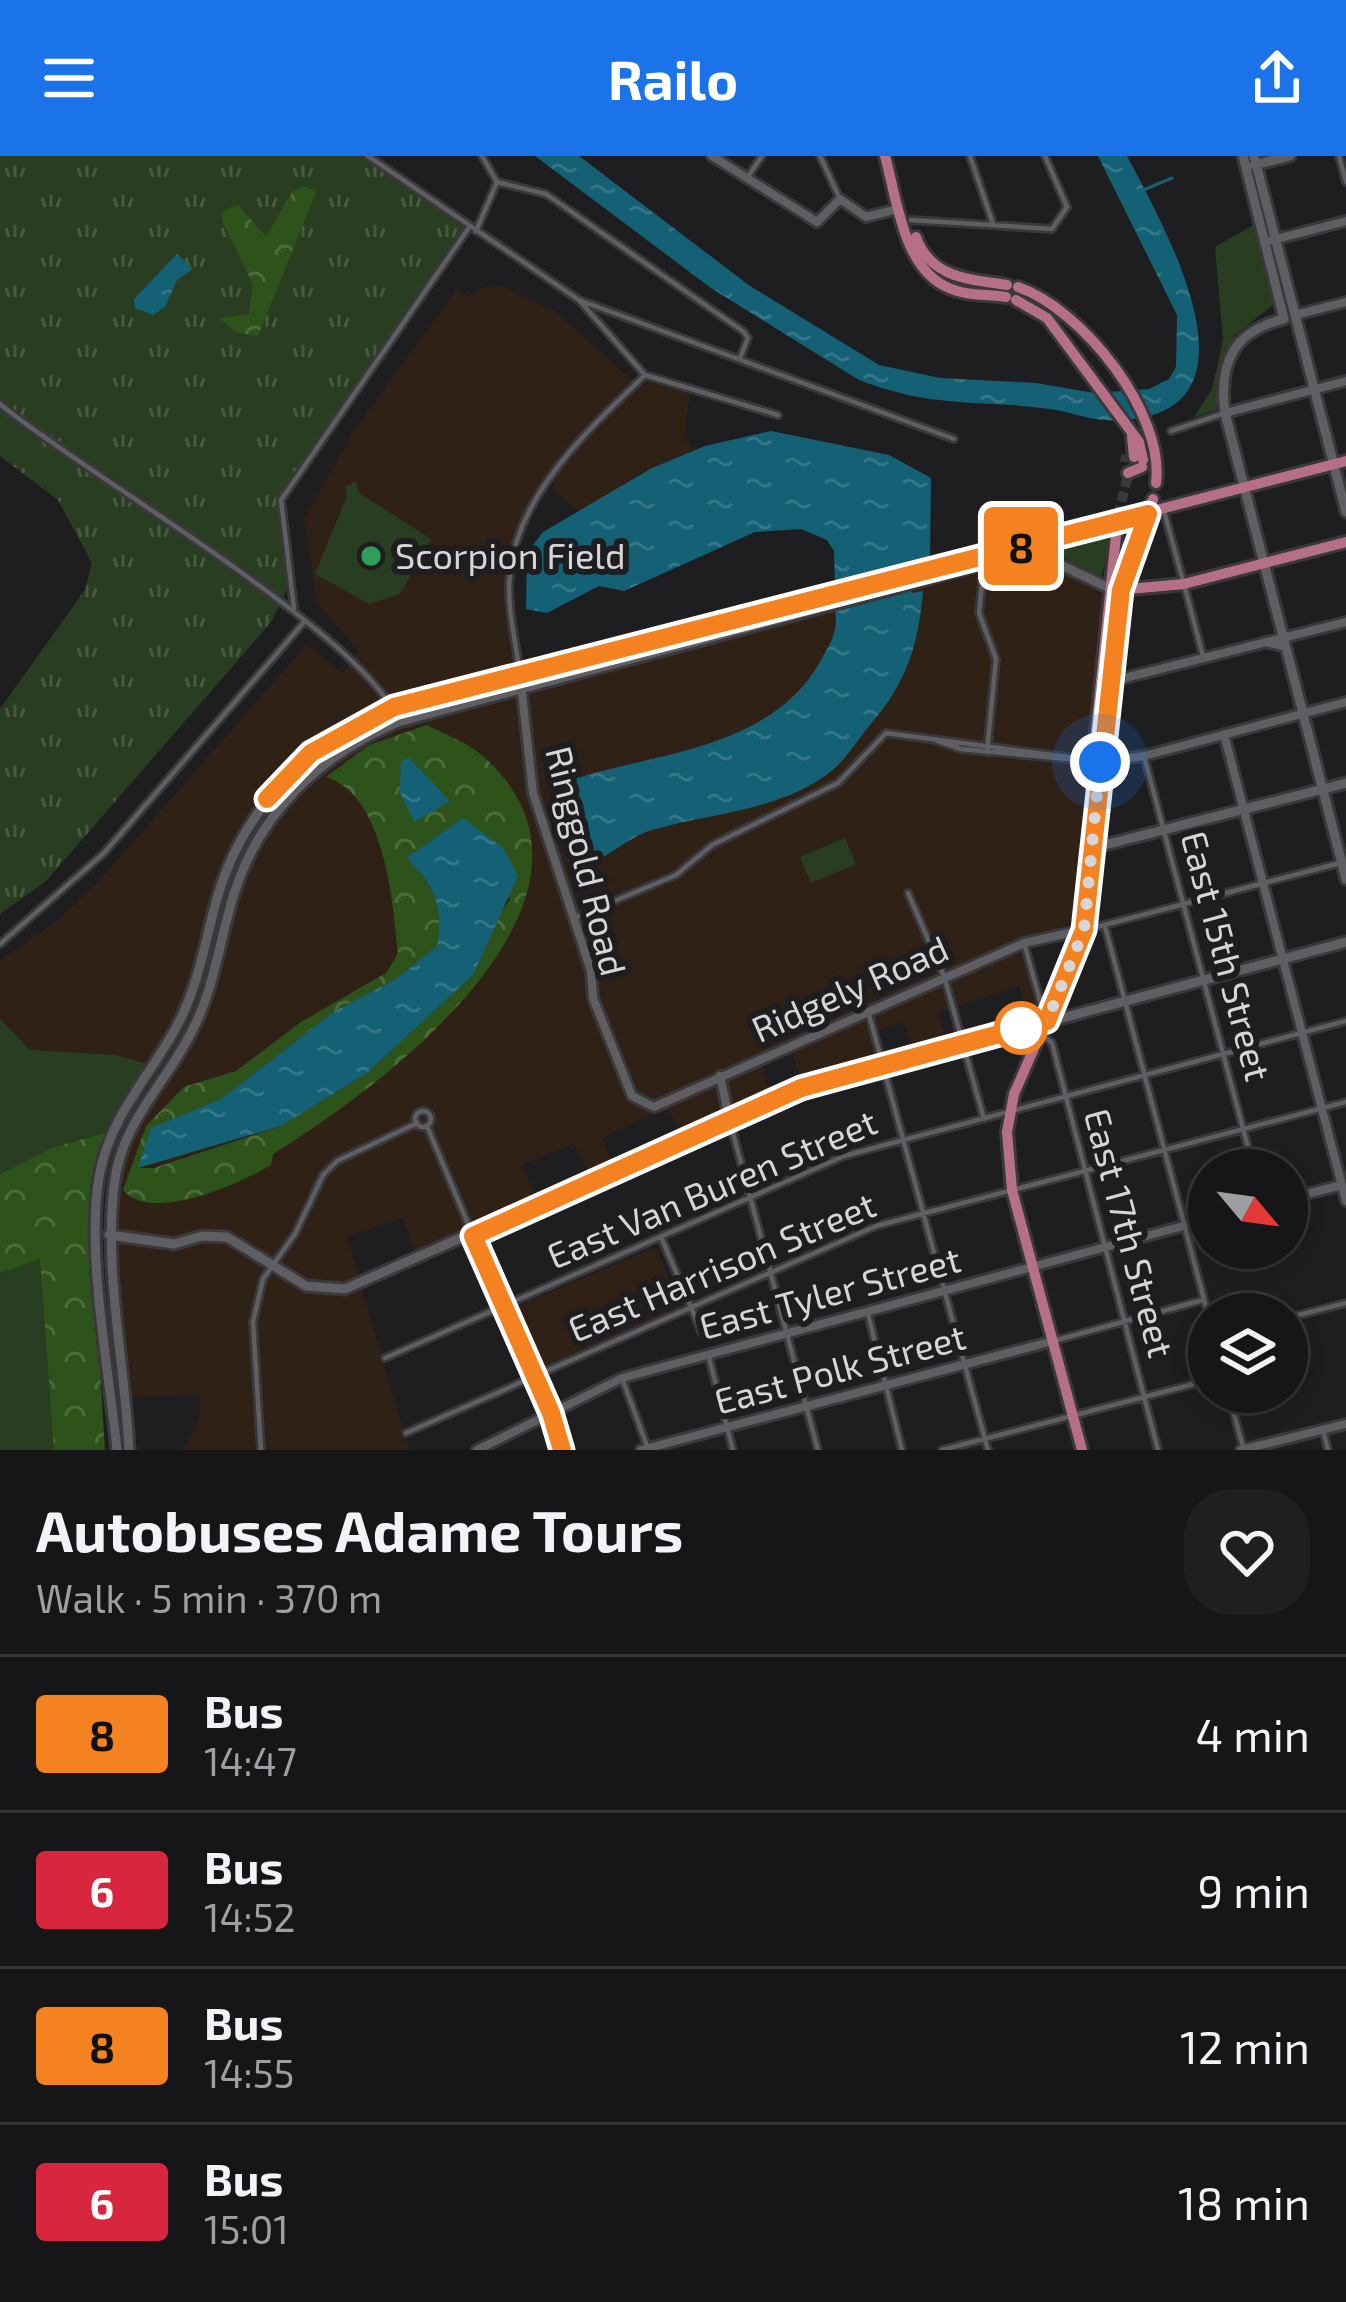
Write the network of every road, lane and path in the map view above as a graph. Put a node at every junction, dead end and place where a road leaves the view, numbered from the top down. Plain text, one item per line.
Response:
1 (368, 156) edge
2 (482, 156) edge
3 (712, 156) edge
4 (761, 156) edge
5 (820, 156) edge
6 (970, 156) edge
7 (1046, 156) edge
8 (1290, 156) edge
9 (1339, 156) edge
10 (889, 160) edge
11 (1250, 161) edge
12 (747, 178) junction
13 (497, 182) junction
14 (1346, 182) edge
15 (840, 200) junction
16 (899, 208) junction
17 (911, 220) junction
18 (1346, 221) edge
19 (993, 224) junction
20 (471, 231) junction
21 (1271, 241) junction
22 (1012, 292) junction
23 (579, 300) junction
24 (1346, 302) edge
25 (1297, 315) junction
26 (1284, 319) junction
27 (740, 358) junction
28 (645, 375) junction
29 (1346, 381) edge
30 (1314, 389) junction
31 (0, 404) edge
32 (1225, 412) junction
33 (778, 415) dead end
34 (1171, 431) dead end
35 (954, 439) dead end
36 (1340, 462) edge
37 (1133, 463) tunnel mouth
38 (1156, 483) dead end
39 (1243, 489) junction
40 (1153, 499) dead end
41 (1164, 511) junction
42 (1346, 512) edge
43 (1148, 514) junction
44 (1118, 518) junction
45 (1048, 540) junction
46 (1346, 542) edge
47 (1008, 554) junction
48 (1046, 558) junction
49 (985, 559) junction
50 (1263, 565) junction
51 (1184, 584) junction
52 (1115, 589) junction
53 (294, 610) junction
54 (305, 621) junction
55 (1346, 622) edge
56 (1267, 642) joint
57 (1284, 642) junction
58 (1204, 660) junction
59 (521, 681) junction
60 (1107, 683) junction
61 (1346, 702) edge
62 (394, 707) junction
63 (1304, 713) junction
64 (398, 722) junction
65 (1224, 734) junction
66 (987, 748) junction
67 (1144, 756) junction
68 (1100, 762) junction
69 (1346, 783) edge
70 (1323, 789) junction
71 (1244, 809) junction
72 (1165, 830) junction
73 (1093, 848) junction
74 (1344, 862) edge
75 (1346, 879) edge
76 (1264, 884) junction
77 (908, 893) dead end
78 (1183, 906) junction
79 (574, 918) junction
80 (1105, 926) junction
81 (1084, 930) junction
82 (1346, 942) edge
83 (1024, 943) junction
84 (0, 944) edge
85 (1283, 959) junction
86 (944, 976) junction
87 (1204, 980) junction
88 (1124, 1001) junction
89 (1041, 1004) dead end
90 (868, 1011) junction
91 (1047, 1021) junction
92 (1346, 1021) edge
93 (1301, 1031) junction
94 (1041, 1034) junction
95 (966, 1043) junction
96 (1224, 1052) junction
97 (885, 1064) junction
98 (1144, 1075) junction
99 (720, 1076) junction
100 (142, 1078) junction
101 (154, 1087) junction
102 (1065, 1096) junction
103 (1346, 1102) edge
104 (642, 1103) joint
105 (1322, 1108) junction
106 (1010, 1112) junction
107 (984, 1119) junction
108 (730, 1122) junction
109 (417, 1123) junction
110 (427, 1126) junction
111 (1244, 1128) junction
112 (906, 1138) junction
113 (1249, 1149) edge
114 (1163, 1150) junction
115 (1085, 1172) junction
116 (1344, 1185) edge
117 (1012, 1190) junction
118 (1308, 1194) edge
119 (751, 1197) junction
120 (1346, 1201) edge
121 (925, 1212) junction
122 (1188, 1225) edge
123 (1185, 1226) junction
124 (113, 1234) junction
125 (473, 1236) junction
126 (97, 1237) junction
127 (661, 1237) junction
128 (1105, 1246) junction
129 (1032, 1265) junction
130 (273, 1267) junction
131 (770, 1272) junction
132 (943, 1290) junction
133 (1201, 1293) edge
134 (1346, 1303) edge
135 (1188, 1304) edge
136 (505, 1305) junction
137 (690, 1307) junction
138 (867, 1310) junction
139 (1308, 1313) edge
140 (1124, 1322) junction
141 (788, 1332) junction
142 (702, 1333) dead end
143 (1053, 1341) junction
144 (708, 1354) junction
145 (385, 1358) dead end
146 (967, 1364) junction
147 (535, 1377) junction
148 (622, 1378) junction
149 (886, 1384) junction
150 (1188, 1385) edge
151 (1144, 1396) junction
152 (806, 1406) junction
153 (551, 1413) junction
154 (1233, 1413) edge
155 (1072, 1414) junction
156 (1346, 1424) edge
157 (727, 1428) junction
158 (1322, 1430) junction
159 (406, 1433) dead end
160 (985, 1438) junction
161 (646, 1449) edge
162 (117, 1450) edge
163 (129, 1450) edge
164 (262, 1450) edge
165 (476, 1450) edge
166 (562, 1450) edge
167 (733, 1450) edge
168 (818, 1450) edge
169 (902, 1450) edge
170 (942, 1450) edge
171 (988, 1450) edge
172 (1082, 1450) edge
173 (1158, 1450) edge
174 (1243, 1450) edge
175 (1328, 1450) edge

1 - 20 street
2 - 13 street
3 - 12 street
4 - 12 street
5 - 15 street
6 - 19 street
7 - 19 street
8 - 11 main road
9 - 14 street
10 - 16 main road
10 - 17 main road
11 - 21 main road
12 - 15 street
13 - 20 street
13 - 27 street
15 - 16 street
16 - 22 main road
17 - 19 street
17 - 22 main road
18 - 21 street
20 - 23 street
20 - 53 street
21 - 25 main road
21 - 26 main road
22 - 37 main road
22 - 38 main road
23 - 27 street
23 - 28 street
24 - 25 street
25 - 26 street
25 - 30 main road
26 - 32 main road
27 - 35 street
28 - 33 street
28 - 59 street, Ringgold Road
29 - 30 street
30 - 32 street
30 - 36 main road
31 - 53 street
32 - 34 street
32 - 39 main road
36 - 39 main road
36 - 42 main road
39 - 41 main road
39 - 50 main road
40 - 43 main road
41 - 43 main road
41 - 51 street
43 - 44 main road
43 - 52 main road
44 - 45 main road
44 - 52 main road
45 - 47 main road
45 - 48 main road
46 - 50 main road
47 - 48 main road
47 - 49 main road
48 - 52 main road
49 - 59 main road
49 - 66 street
50 - 51 main road
50 - 57 main road
51 - 52 main road
51 - 58 street
52 - 60 main road
53 - 54 street
54 - 62 street
54 - 84 street
55 - 57 street
56 - 57 main road
56 - 58 street
57 - 63 main road
58 - 60 street
59 - 62 main road
59 - 64 main road
59 - 79 street, Ringgold Road
60 - 68 main road
61 - 63 street
62 - 64 street
62 - 100 main road
63 - 65 street
63 - 70 main road
64 - 101 main road
65 - 67 street
65 - 71 street
66 - 68 street
66 - 79 street
67 - 68 street
67 - 72 street, East 15th Street
68 - 73 main road
69 - 70 main road
70 - 71 main road
70 - 74 main road
71 - 72 main road
71 - 76 street
72 - 73 main road
72 - 78 street, East 15th Street
73 - 81 main road
74 - 75 main road
74 - 76 street
76 - 78 street
76 - 85 street
77 - 86 street
78 - 80 street
78 - 87 street, East 15th Street
79 - 104 street, Ringgold Road
80 - 81 street
80 - 88 street
81 - 83 street, Ridgely Road
81 - 91 main road
82 - 85 main road
83 - 86 street, Ridgely Road
83 - 89 street
85 - 87 main road
85 - 93 street
86 - 90 street, Ridgely Road
86 - 95 street
87 - 88 main road
87 - 96 street, East 15th Street
88 - 91 main road
88 - 98 street
90 - 97 street
90 - 99 street, Ridgely Road
91 - 94 main road
91 - 95 main road
92 - 93 street, East Van Buren Street
93 - 96 street, East Van Buren Street
93 - 105 street
94 - 102 street, East 17th Street
94 - 106 main road
95 - 97 main road
95 - 107 street
96 - 98 street, East Van Buren Street
96 - 111 street, East 15th Street
97 - 108 main road
97 - 112 street
98 - 102 street, East Van Buren Street
98 - 114 street
99 - 104 street, Ridgely Road
99 - 108 street
100 - 101 main road
100 - 126 main road
101 - 124 main road
102 - 106 street, East Van Buren Street
102 - 115 street, East 17th Street
103 - 105 street, East Harrison Street
105 - 111 street, East Harrison Street
105 - 116 street
106 - 107 street, East Van Buren Street
106 - 117 main road
107 - 112 street, East Van Buren Street
108 - 119 street
108 - 125 main road
109 - 110 street
109 - 110 street
109 - 130 street
110 - 125 street
111 - 113 street, East 15th Street
111 - 114 street, East Harrison Street
112 - 119 street, East Van Buren Street
112 - 121 street
114 - 115 street, East Harrison Street
114 - 123 street
115 - 117 street, East Harrison Street
115 - 128 street, East 17th Street
116 - 118 street
116 - 120 street
117 - 121 street, East Harrison Street
117 - 129 main road
119 - 127 street, East Van Buren Street
119 - 131 street
121 - 131 street, East Harrison Street
121 - 132 street
122 - 123 street, East Tyler Street
123 - 128 street, East Tyler Street
123 - 133 street
124 - 126 main road
124 - 130 main road
124 - 163 main road
125 - 130 main road
125 - 136 street
126 - 162 main road
127 - 136 street, East Van Buren Street
127 - 137 street
128 - 129 street, East Tyler Street
128 - 140 street, East 17th Street
129 - 132 street, East Tyler Street
129 - 143 main road
130 - 164 street
131 - 137 street, East Harrison Street
131 - 141 street
132 - 138 street, East Tyler Street
132 - 146 street
134 - 139 street
135 - 140 street
136 - 145 street, East Van Buren Street
136 - 147 street
137 - 142 street
137 - 147 street, East Harrison Street
138 - 141 street, East Tyler Street
138 - 149 street
140 - 143 street
140 - 151 street, East 17th Street
141 - 144 street, East Tyler Street
141 - 152 street
143 - 146 street, East Polk Street
143 - 155 main road
144 - 148 street, East Tyler Street
144 - 157 street
146 - 149 street, East Polk Street
146 - 160 street
147 - 153 street
147 - 159 street, East Harrison Street
148 - 153 street, East Tyler Street
148 - 161 street
149 - 152 street, East Polk Street
149 - 169 street
150 - 151 street
151 - 155 street
151 - 173 street, East 17th Street
152 - 157 street, East Polk Street
152 - 168 street
153 - 165 street, East Tyler Street
153 - 166 street
154 - 174 street
155 - 160 street
155 - 172 main road
156 - 158 street
157 - 161 street, East Polk Street
157 - 167 street
158 - 174 street
158 - 175 street
160 - 170 street
160 - 171 street

